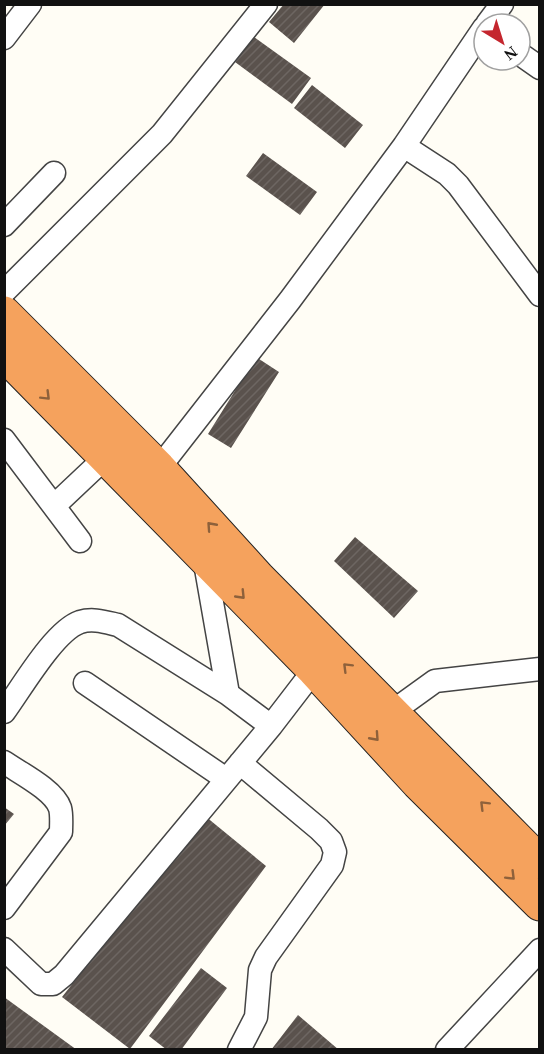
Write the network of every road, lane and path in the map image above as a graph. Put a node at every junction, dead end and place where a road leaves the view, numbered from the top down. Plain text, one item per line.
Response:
1 (30, 4) edge
2 (266, 4) edge
3 (4, 38) edge
4 (472, 46) edge
5 (404, 146) junction
6 (54, 172) dead end
7 (4, 225) edge
8 (4, 292) edge
9 (540, 295) edge
10 (4, 313) edge
11 (4, 354) edge
12 (4, 440) edge
13 (106, 457) junction
14 (159, 468) junction
15 (54, 506) junction
16 (80, 542) dead end
17 (204, 557) junction
18 (540, 669) edge
19 (314, 670) junction
20 (85, 683) dead end
21 (228, 694) junction
22 (4, 712) edge
23 (392, 712) junction
24 (271, 726) junction
25 (4, 762) edge
26 (233, 771) junction
27 (540, 862) edge
28 (540, 904) edge
29 (4, 908) edge
30 (4, 949) edge
31 (540, 950) edge
32 (239, 1050) edge
33 (447, 1050) edge

1 - 3 street
2 - 8 street
4 - 5 street
5 - 9 street
5 - 14 street
6 - 7 street
10 - 14 highway
11 -> 13 highway
12 - 15 street
13 - 15 street
13 - 17 highway
23 -> 14 highway
15 - 16 street
17 -> 19 highway
17 - 21 street
18 - 23 street
19 - 24 street
19 -> 28 highway
20 - 26 street
21 - 22 street
21 - 24 street
27 -> 23 highway
24 - 26 street
25 - 29 street
26 - 30 street
26 - 32 street
31 - 33 street

